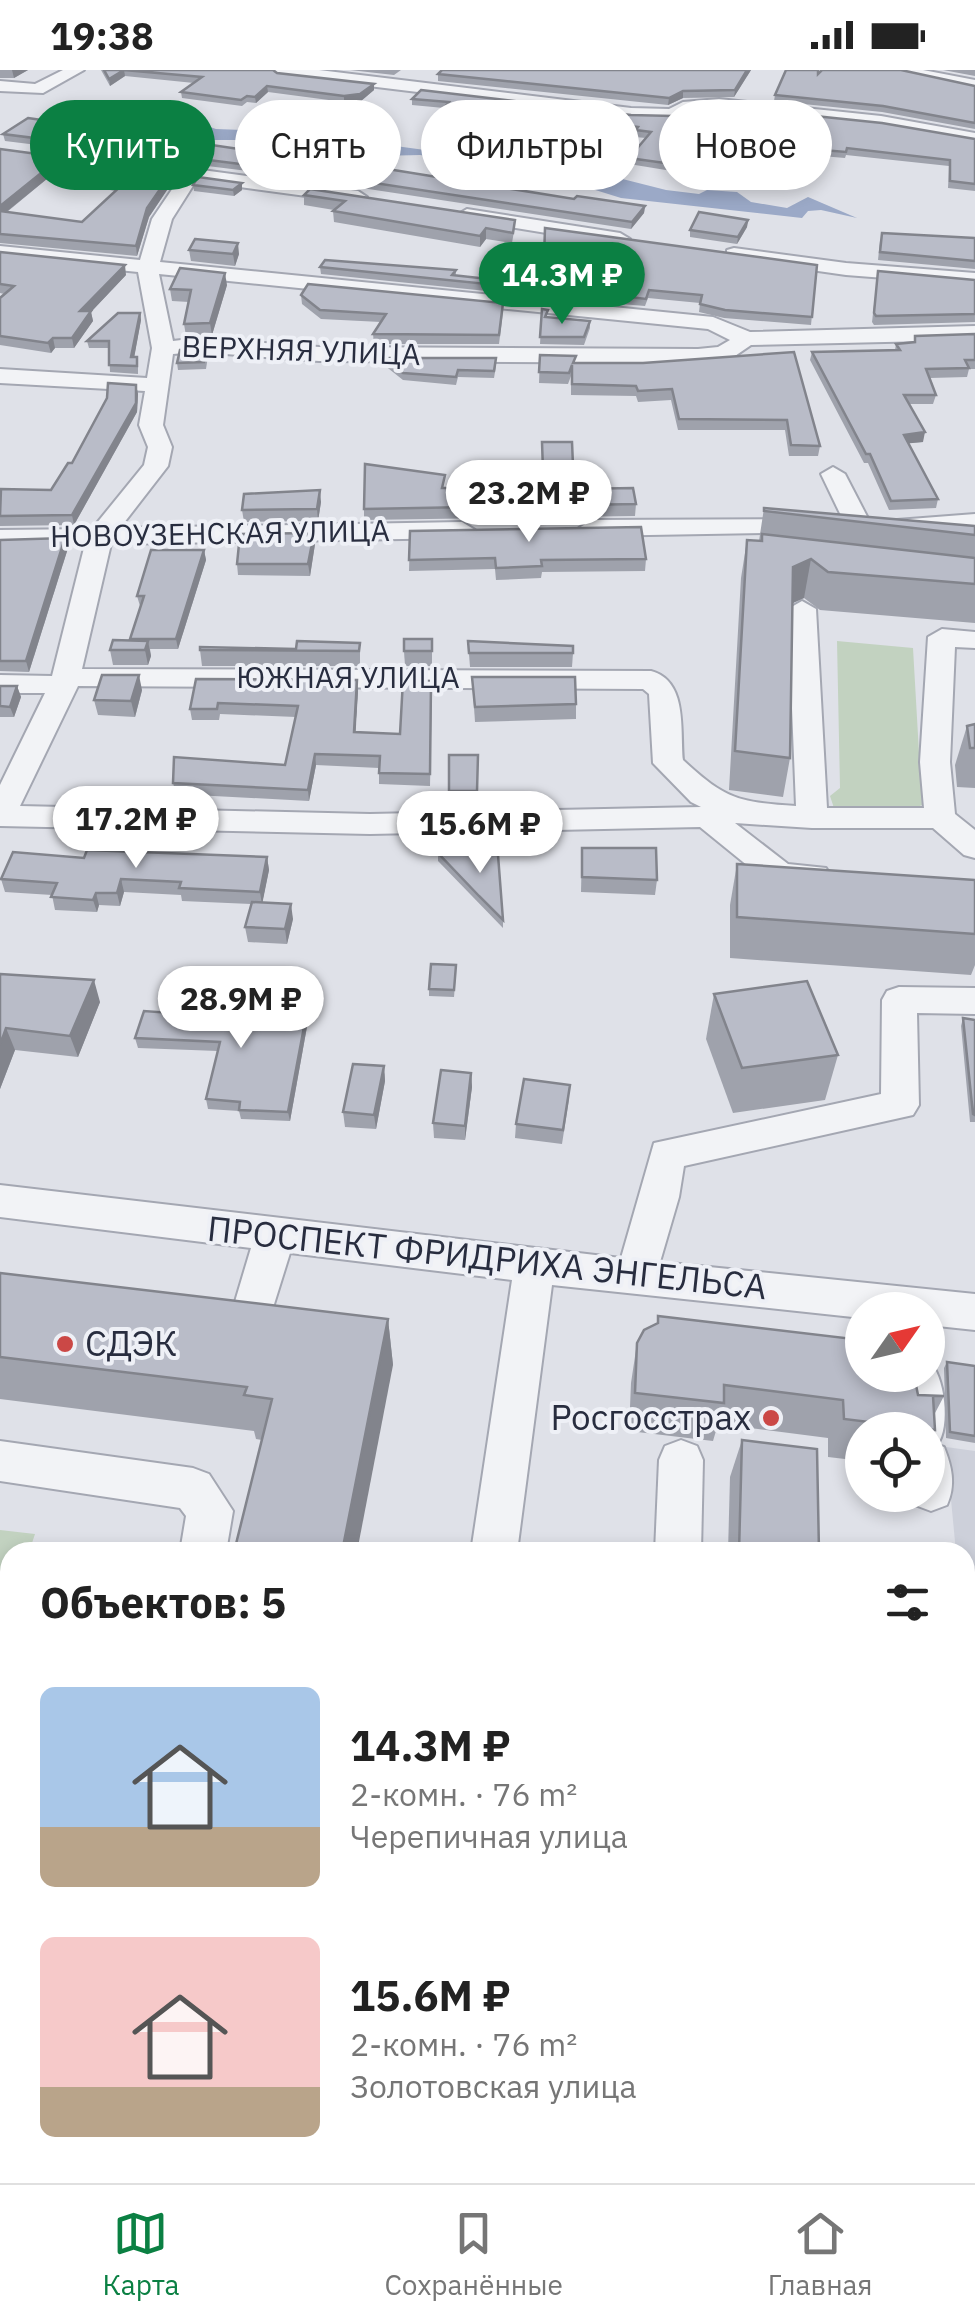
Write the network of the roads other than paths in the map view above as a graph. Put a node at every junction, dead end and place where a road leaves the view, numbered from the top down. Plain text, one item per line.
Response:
1 (76, 70) edge
2 (278, 70) edge
3 (897, 70) edge
4 (975, 85) edge
5 (0, 86) edge
6 (530, 86) edge
7 (498, 97) junction
8 (975, 138) edge
9 (215, 178) edge
10 (181, 190) edge
11 (379, 201) edge
12 (455, 213) edge
13 (643, 242) edge
14 (0, 252) edge
15 (717, 252) edge
16 (148, 269) junction
17 (975, 279) edge
18 (975, 333) edge
19 (746, 339) junction
20 (162, 348) junction
21 (0, 376) edge
22 (156, 385) junction
23 (833, 474) dead end
24 (975, 522) edge
25 (731, 526) junction
26 (574, 528) edge
27 (860, 528) junction
28 (494, 530) edge
29 (100, 536) junction
30 (0, 538) edge
31 (738, 554) dead end
32 (802, 609) dead end
33 (975, 640) edge
34 (65, 681) junction
35 (0, 684) edge
36 (966, 747) edge
37 (935, 753) junction
38 (723, 815) junction
39 (0, 816) edge
40 (812, 818) junction
41 (940, 818) junction
42 (975, 847) edge
43 (838, 878) edge
44 (975, 1001) edge
45 (0, 1201) edge
46 (275, 1235) junction
47 (534, 1266) junction
48 (635, 1277) junction
49 (845, 1301) edge
50 (945, 1310) edge
51 (975, 1312) edge
52 (175, 1318) edge
53 (0, 1460) edge
54 (680, 1460) dead end
55 (205, 1542) edge
56 (495, 1542) edge
57 (678, 1542) edge

1 - 5 street
2 - 7 street
3 - 4 street
6 - 7 street
7 - 8 street
9 - 11 street
10 - 16 street
12 - 13 street
14 - 16 street
15 - 17 street
16 - 19 street
16 - 20 street
18 - 19 street, ВЕРХНЯЯ УЛИЦА
19 - 20 street, ВЕРХНЯЯ УЛИЦА
20 - 22 street
21 - 22 street
22 - 29 street
23 - 27 street
24 - 27 street
25 - 26 street
25 - 27 street
25 - 31 street
28 - 29 street, НОВОУЗЕНСКАЯ УЛИЦА
29 - 30 street, НОВОУЗЕНСКАЯ УЛИЦА
29 - 34 street
32 - 40 street
33 - 37 street
34 - 35 street, ЮЖНАЯ УЛИЦА
34 - 38 street, ЮЖНАЯ УЛИЦА
34 - 39 street
36 - 37 street
37 - 41 street
38 - 39 street
38 - 40 street
38 - 43 street
40 - 41 street
41 - 42 street
44 - 48 street
45 - 46 street, ПРОСПЕКТ ФРИДРИХА ЭНГЕЛЬСА
46 - 47 street, ПРОСПЕКТ ФРИДРИХА ЭНГЕЛЬСА
46 - 52 street
47 - 48 street, ПРОСПЕКТ ФРИДРИХА ЭНГЕЛЬСА
47 - 56 street
48 - 49 street, ПРОСПЕКТ ФРИДРИХА ЭНГЕЛЬСА
50 - 51 street, ПРОСПЕКТ ФРИДРИХА ЭНГЕЛЬСА
53 - 55 street
54 - 57 street

